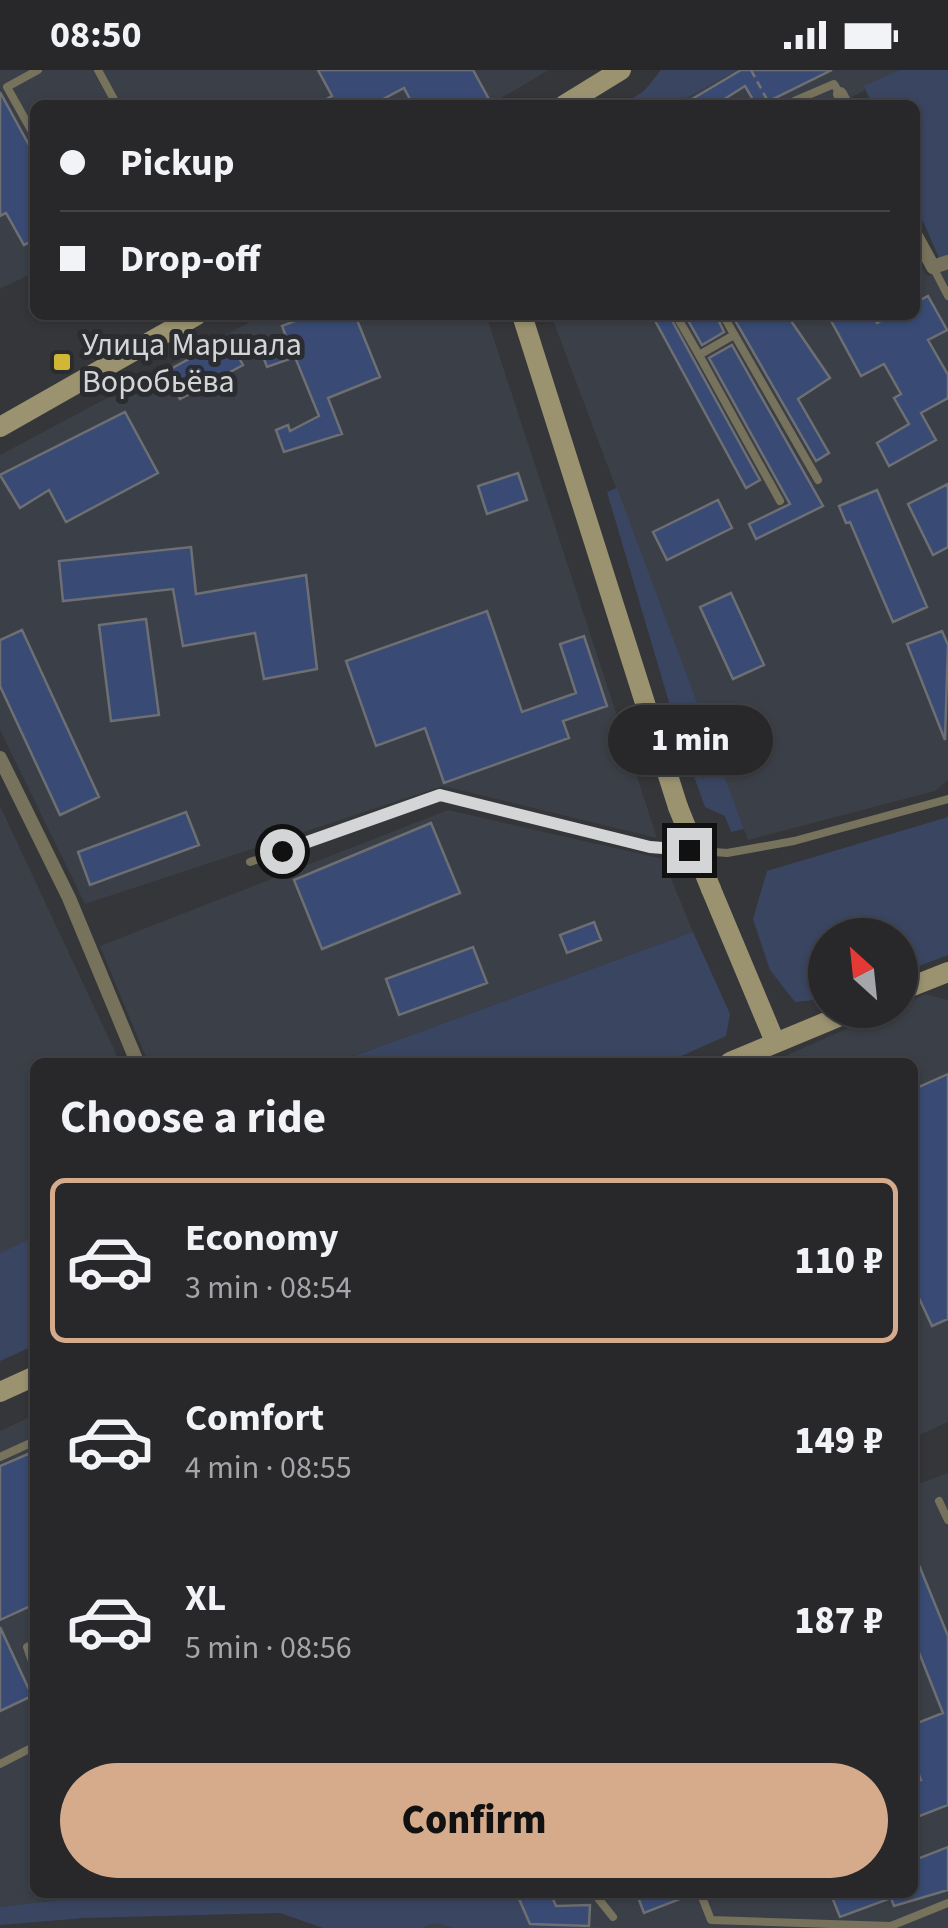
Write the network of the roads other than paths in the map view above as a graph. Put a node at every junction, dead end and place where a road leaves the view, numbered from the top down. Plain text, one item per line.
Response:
1 (38, 70) edge
2 (98, 70) edge
3 (621, 70) edge
4 (114, 100) edge
5 (572, 100) edge
6 (797, 100) edge
7 (843, 100) edge
8 (30, 128) edge
9 (920, 240) edge
10 (940, 264) edge
11 (948, 296) edge
12 (188, 320) edge
13 (524, 320) edge
14 (679, 320) edge
15 (726, 320) edge
16 (734, 335) junction
17 (699, 355) junction
18 (0, 428) edge
19 (818, 480) dead end
20 (780, 501) dead end
21 (0, 758) edge
22 (948, 799) edge
23 (250, 862) dead end
24 (948, 972) edge
25 (918, 984) edge
26 (810, 1028) edge
27 (776, 1042) junction
28 (135, 1058) edge
29 (739, 1058) edge
30 (30, 1378) edge
31 (0, 1392) edge
32 (30, 1443) edge
33 (0, 1456) edge
34 (940, 1501) dead end
35 (948, 1520) edge
36 (30, 1749) edge
37 (0, 1764) edge
38 (597, 1898) edge
39 (702, 1898) edge
40 (948, 1902) edge
41 (613, 1917) dead end

1 - 8 lane
2 - 4 lane
3 - 5 main road
6 - 7 lane
9 - 10 street
10 - 11 lane
12 - 18 main road
13 - 27 main road, bridge
14 - 17 lane
15 - 16 lane
16 - 17 lane
16 - 19 lane
17 - 20 lane
21 - 28 street
22 - 23 lane
24 - 25 main road
26 - 27 main road
27 - 29 main road
30 - 31 main road
32 - 33 lane
34 - 35 lane
36 - 37 lane
38 - 41 lane
39 - 40 lane

